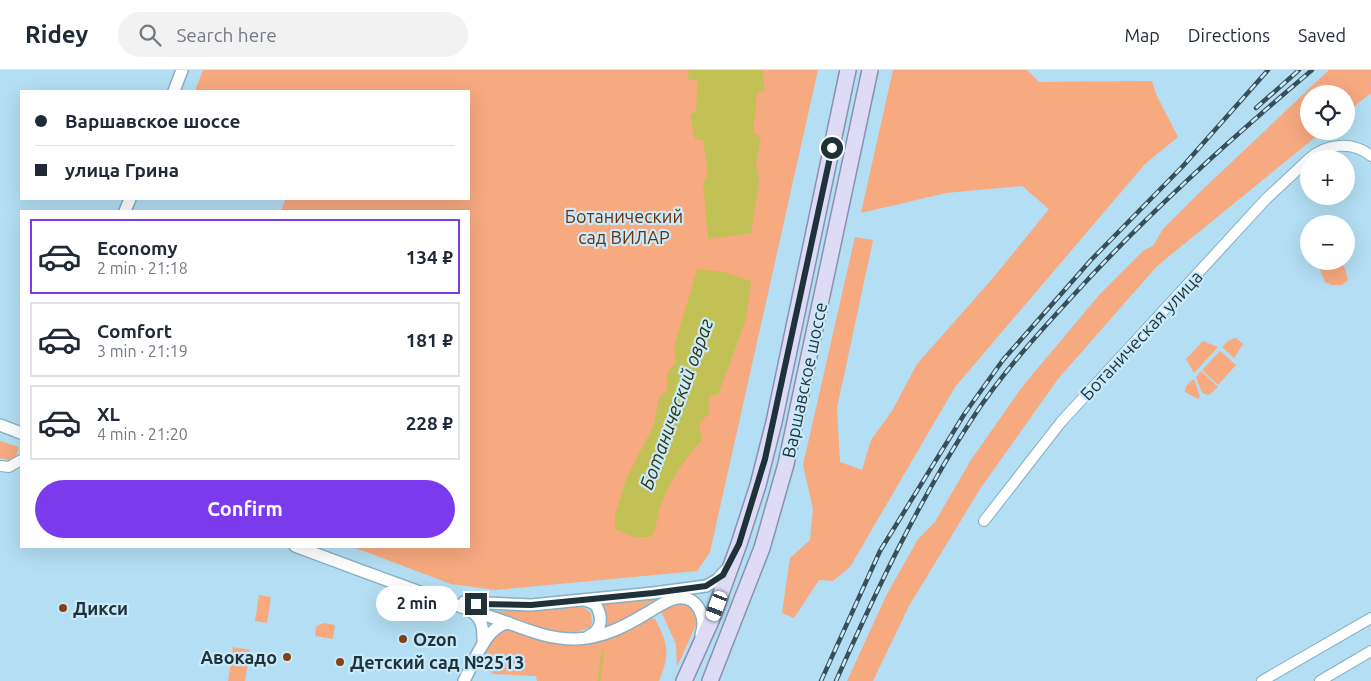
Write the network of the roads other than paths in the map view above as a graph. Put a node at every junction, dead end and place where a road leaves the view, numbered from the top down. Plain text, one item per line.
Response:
1 (182, 70) edge
2 (848, 70) edge
3 (870, 70) edge
4 (174, 90) edge
5 (1322, 150) edge
6 (1371, 156) edge
7 (1300, 167) edge
8 (0, 426) edge
9 (20, 433) edge
10 (20, 461) edge
11 (0, 466) edge
12 (984, 521) dead end
13 (739, 544) junction
14 (300, 548) edge
15 (583, 600) junction
16 (473, 606) junction
17 (490, 616) junction
18 (1371, 618) edge
19 (509, 623) junction
20 (578, 639) junction
21 (486, 640) junction
22 (1371, 651) edge
23 (686, 675) edge
24 (464, 681) edge
25 (710, 681) edge
26 (1262, 681) edge
27 (1320, 681) edge

1 - 4 street
2 - 13 main road, Варшавское шоссе
3 - 25 main road, Варшавское шоссе
5 - 6 street, Ботаническая улица
7 - 12 street, Ботаническая улица
8 - 9 street
10 - 11 street
13 - 15 street
13 - 23 main road, Варшавское шоссе
14 - 16 street
15 - 16 street
15 - 20 street
16 - 17 street
16 - 21 street
17 - 19 street
17 - 21 street
18 - 26 street
19 - 20 street
19 - 21 street
20 - 23 street
21 - 24 street
22 - 27 street

